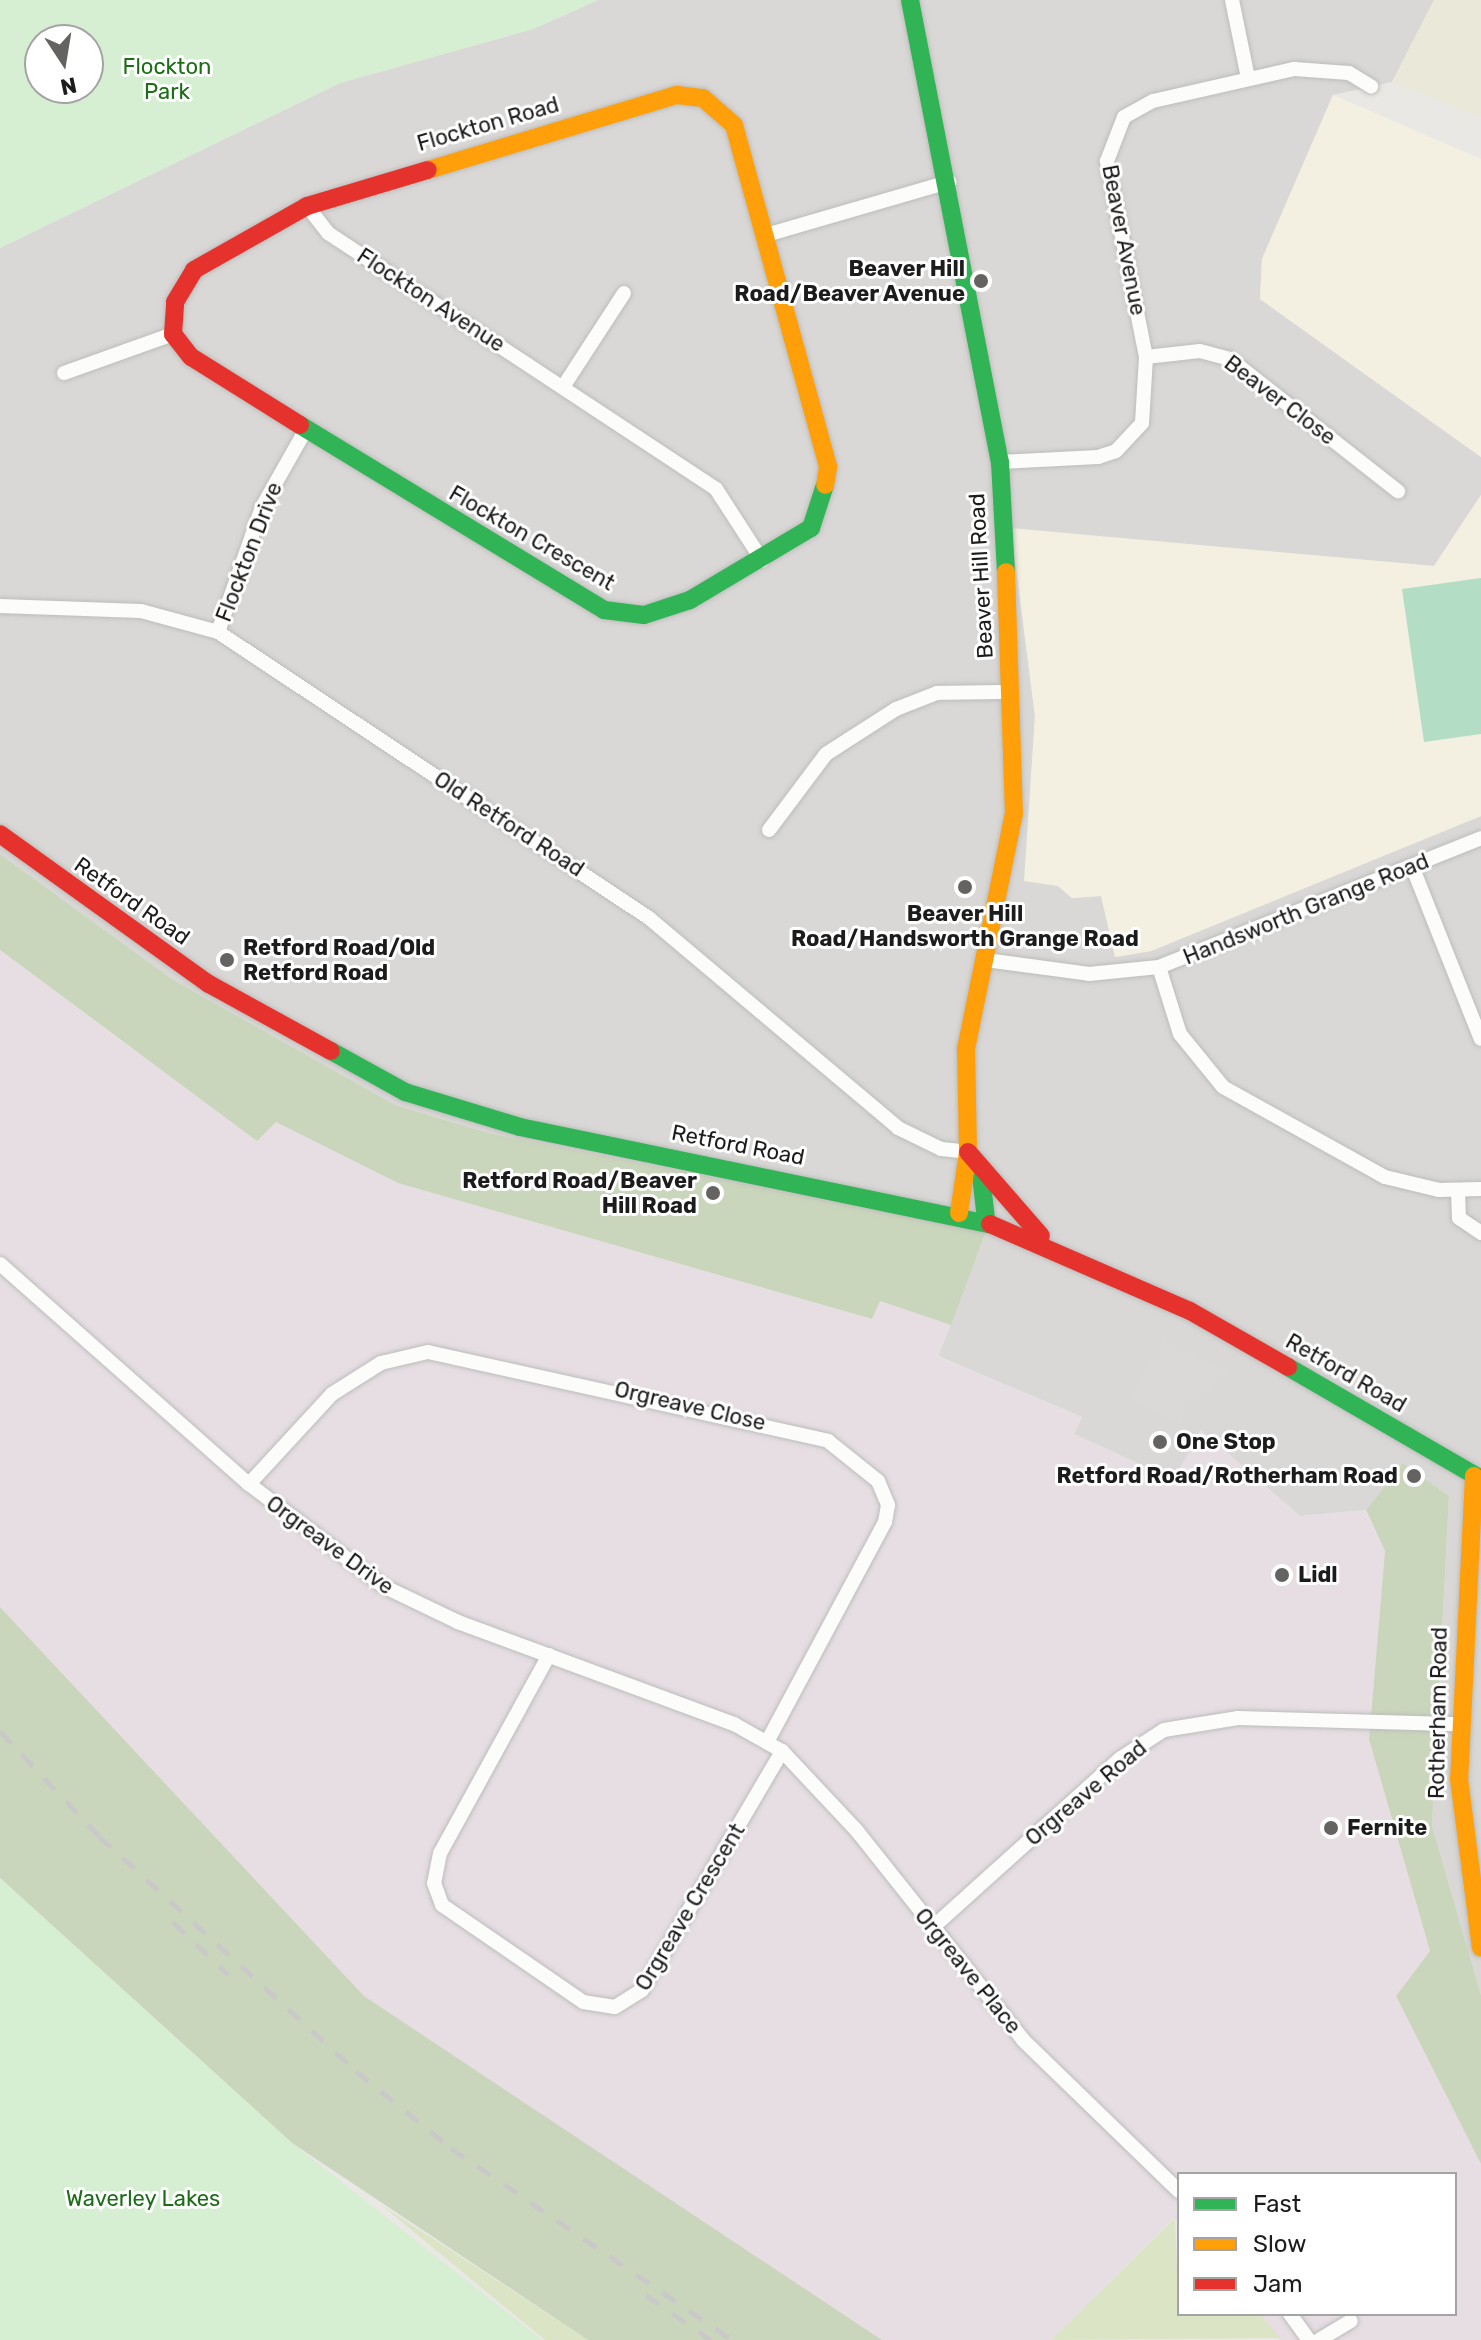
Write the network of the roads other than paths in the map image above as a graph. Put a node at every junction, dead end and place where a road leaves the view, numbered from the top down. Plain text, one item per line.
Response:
1 (910, 0) edge
2 (1232, 0) edge
3 (1248, 78) junction
4 (1371, 86) dead end
5 (949, 182) junction
6 (307, 206) junction
7 (766, 235) junction
8 (624, 293) dead end
9 (173, 334) junction
10 (1146, 357) junction
11 (64, 373) dead end
12 (563, 387) junction
13 (305, 431) junction
14 (1000, 462) junction
15 (1398, 491) dead end
16 (762, 560) junction
17 (0, 606) edge
18 (218, 632) junction
19 (1012, 692) junction
20 (769, 830) dead end
21 (0, 834) edge
22 (1481, 838) edge
23 (1412, 866) junction
24 (986, 960) junction
25 (1159, 967) junction
26 (1476, 1010) edge
27 (1481, 1039) edge
28 (974, 1159) junction
29 (1481, 1189) edge
30 (1458, 1191) junction
31 (959, 1213) junction
32 (986, 1219) junction
33 (1481, 1233) edge
34 (1044, 1239) junction
35 (0, 1264) edge
36 (1478, 1478) edge
37 (249, 1484) junction
38 (549, 1655) junction
39 (1459, 1724) junction
40 (768, 1740) junction
41 (782, 1751) junction
42 (1472, 1828) edge
43 (932, 1928) junction
44 (1481, 1948) edge
45 (1177, 2189) edge
46 (1291, 2316) edge
47 (1351, 2321) dead end
48 (1309, 2340) edge
49 (1319, 2340) edge

1 - 5 main road, Beaver Hill Road
2 - 3 street
3 - 4 street, Beaver Avenue
3 - 10 street, Beaver Avenue
5 - 7 street
5 - 14 main road, Beaver Hill Road
6 - 7 main road, Flockton Road
6 - 9 main road, Flockton Road
6 - 12 street, Flockton Avenue
7 - 16 main road, Flockton Crescent
8 - 12 street
9 - 11 street
9 - 13 main road
10 - 14 street, Beaver Avenue
10 - 15 street, Beaver Close
12 - 16 street, Flockton Avenue
13 - 16 main road, Flockton Crescent
13 - 18 street, Flockton Drive
14 - 19 main road, Beaver Hill Road
17 - 18 street, Old Retford Road
18 - 28 street, Old Retford Road
19 - 20 street
19 - 24 main road, Beaver Hill Road
21 - 31 main road, Retford Road
22 - 23 street, Handsworth Grange Road
23 - 25 street, Handsworth Grange Road
23 - 26 street
24 - 25 street, Handsworth Grange Road
24 - 28 main road, Beaver Hill Road
25 - 30 street
26 - 27 street
28 - 31 main road, Beaver Hill Road
28 - 32 main road, Beaver Hill Road
28 - 34 main road
29 - 30 street
30 - 33 street
31 - 32 main road, Retford Road
32 - 34 main road, Retford Road
34 - 36 main road, Retford Road
35 - 37 street, Orgreave Drive
36 - 39 main road, Rotherham Road
37 - 38 street, Orgreave Drive
37 - 40 street, Orgreave Close
38 - 40 street, Orgreave Drive
38 - 41 street, Orgreave Crescent
39 - 42 main road, Rotherham Road
39 - 43 street, Orgreave Road
40 - 41 street, Orgreave Place
41 - 43 street, Orgreave Place
42 - 44 main road, Rotherham Road
43 - 45 street, Orgreave Place
46 - 48 street
47 - 49 street

